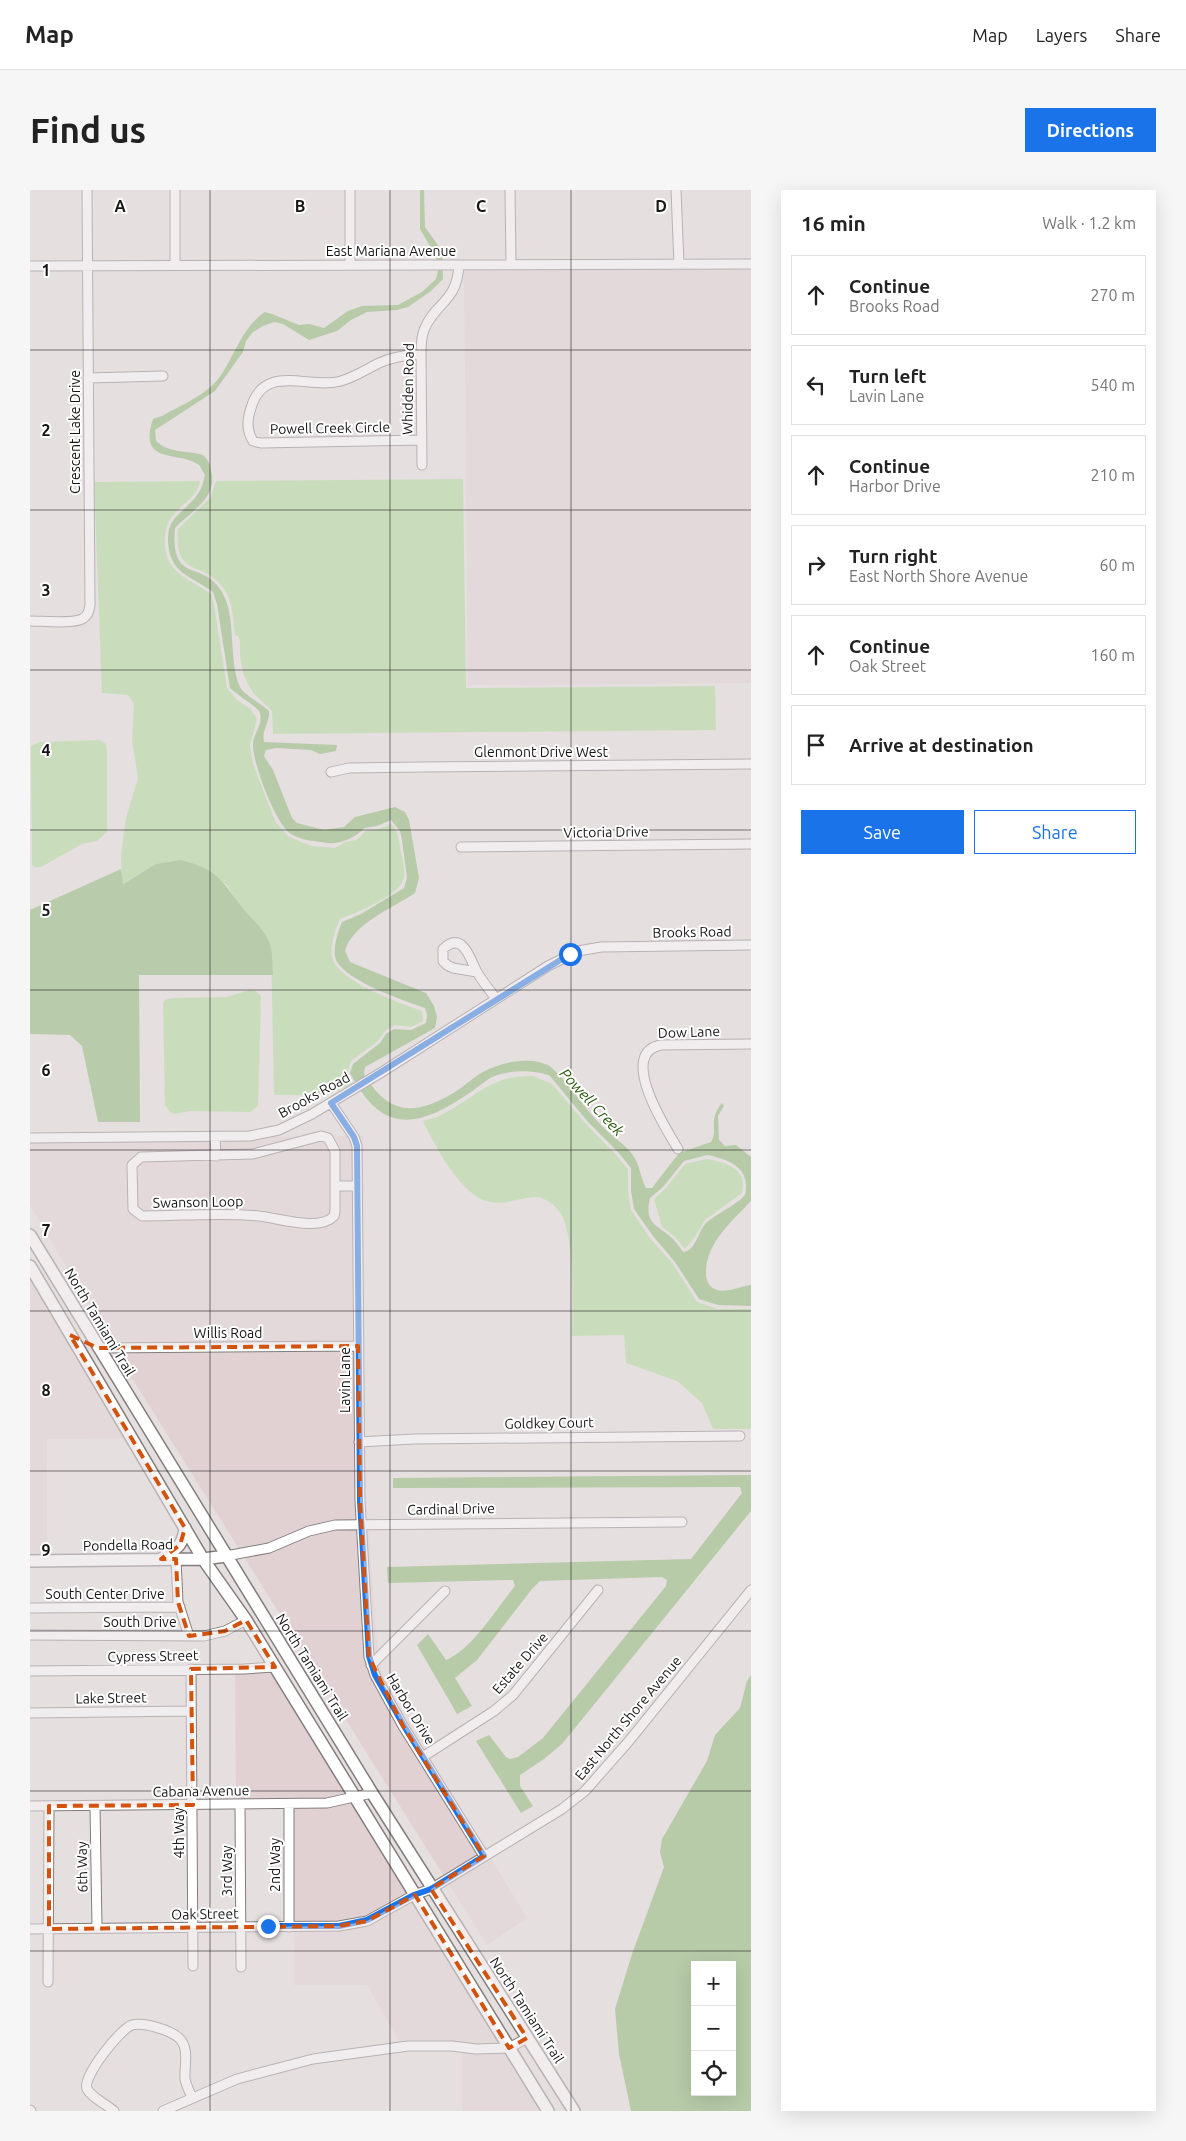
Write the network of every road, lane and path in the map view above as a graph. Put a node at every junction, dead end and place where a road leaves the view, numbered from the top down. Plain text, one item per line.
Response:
1 (87, 190) edge
2 (175, 190) edge
3 (350, 190) edge
4 (510, 190) edge
5 (676, 190) edge
6 (350, 264) junction
7 (511, 264) junction
8 (678, 264) junction
9 (751, 264) edge
10 (175, 265) junction
11 (459, 265) junction
12 (30, 266) edge
13 (88, 266) junction
14 (420, 354) junction
15 (163, 376) dead end
16 (88, 378) junction
17 (421, 440) junction
18 (422, 465) dead end
19 (30, 621) edge
20 (751, 764) edge
21 (331, 772) dead end
22 (751, 844) edge
23 (461, 847) dead end
24 (751, 945) edge
25 (477, 972) dead end
26 (496, 999) junction
27 (751, 1044) edge
28 (331, 1103) junction
29 (215, 1137) junction
30 (30, 1138) edge
31 (678, 1149) dead end
32 (216, 1156) junction
33 (335, 1186) junction
34 (357, 1186) junction
35 (30, 1235) edge
36 (30, 1266) edge
37 (70, 1335) junction
38 (358, 1346) junction
39 (98, 1348) junction
40 (740, 1436) dead end
41 (359, 1442) junction
42 (682, 1522) dead end
43 (361, 1524) junction
44 (185, 1528) junction
45 (226, 1556) junction
46 (161, 1559) junction
47 (176, 1559) junction
48 (203, 1559) junction
49 (30, 1561) edge
50 (598, 1590) dead end
51 (751, 1590) edge
52 (445, 1591) dead end
53 (180, 1607) junction
54 (30, 1608) edge
55 (246, 1620) junction
56 (30, 1635) edge
57 (190, 1636) junction
58 (371, 1665) junction
59 (275, 1667) junction
60 (191, 1669) junction
61 (30, 1671) edge
62 (191, 1711) junction
63 (30, 1713) edge
64 (424, 1756) junction
65 (372, 1793) junction
66 (356, 1798) junction
67 (240, 1804) junction
68 (289, 1804) junction
69 (193, 1805) junction
70 (30, 1806) edge
71 (49, 1806) junction
72 (95, 1806) junction
73 (484, 1856) junction
74 (431, 1889) junction
75 (414, 1895) junction
76 (242, 1927) junction
77 (289, 1927) junction
78 (97, 1928) junction
79 (193, 1928) junction
80 (30, 1929) edge
81 (49, 1929) junction
82 (193, 1966) dead end
83 (241, 1967) dead end
84 (48, 1982) dead end
85 (527, 2038) junction
86 (509, 2048) junction
87 (192, 2097) junction
88 (114, 2111) edge
89 (163, 2111) edge
90 (548, 2111) edge
91 (574, 2111) edge

1 - 13 street, Crescent Lake Drive
2 - 10 street
3 - 6 street
4 - 7 street
5 - 8 street
6 - 10 street, East Mariana Avenue
6 - 11 street, East Mariana Avenue
7 - 8 street, East Mariana Avenue
7 - 11 street, East Mariana Avenue
8 - 9 street, East Mariana Avenue
10 - 13 street, East Mariana Avenue
11 - 14 street, Whidden Road
12 - 13 street, East Mariana Avenue
13 - 16 street, Crescent Lake Drive
14 - 17 street, Whidden Road
14 - 17 street, Powell Creek Circle
15 - 16 street
16 - 19 street, Crescent Lake Drive
17 - 18 street, Whidden Road
20 - 21 street, Glenmont Drive West
22 - 23 street, Victoria Drive
24 - 26 street, Brooks Road
25 - 26 street
26 - 28 street, Brooks Road
27 - 31 street, Dow Lane
28 - 29 street, Brooks Road
28 - 34 street, Lavin Lane
29 - 30 street, Brooks Road
29 - 32 street
32 - 33 street, Swanson Loop
32 - 33 street, Swanson Loop
33 - 34 street
34 - 38 street, Lavin Lane
35 - 39 main road, North Tamiami Trail
36 - 37 main road
37 - 39 main road
37 - 44 main road
38 - 39 street, Willis Road
38 - 41 street, Lavin Lane
39 - 45 main road, North Tamiami Trail
40 - 41 street, Goldkey Court
41 - 43 street, Lavin Lane
42 - 43 street, Cardinal Drive
43 - 45 street, Cardinal Drive
43 - 58 street, Lavin Lane
44 - 46 main road
44 - 48 main road
45 - 48 main road, Pondella Road
45 - 65 main road, North Tamiami Trail
46 - 47 main road, Pondella Road
46 - 49 main road, Pondella Road
47 - 48 main road, Pondella Road
47 - 53 street
48 - 55 main road
50 - 64 street, Estate Drive
51 - 73 street, East North Shore Avenue
52 - 58 street, Harbor Drive
53 - 54 street, South Center Drive
53 - 57 street, South Center Drive
55 - 57 street, South Drive
55 - 59 main road
56 - 57 street, South Drive
58 - 64 street, Harbor Drive
59 - 60 street, Cypress Street
59 - 66 main road
60 - 61 street, Cypress Street
60 - 62 street, 4th Way
62 - 63 street, Lake Street
62 - 69 street, 4th Way
64 - 73 street, Harbor Drive
65 - 66 street, Cabana Avenue
65 - 74 main road, North Tamiami Trail
66 - 68 street, Cabana Avenue
66 - 75 main road
67 - 68 street, Cabana Avenue
67 - 69 street, Cabana Avenue
67 - 76 street, 3rd Way
68 - 77 street, 2nd Way
69 - 72 street, Cabana Avenue
69 - 79 street, 4th Way
70 - 71 street, Cabana Avenue
71 - 72 street, Cabana Avenue
71 - 81 street
72 - 78 street, 6th Way
73 - 74 street, East North Shore Avenue
74 - 75 street, Oak Street
74 - 85 main road, North Tamiami Trail
75 - 77 street, Oak Street
75 - 86 main road
76 - 77 street, Oak Street
76 - 79 street, Oak Street
76 - 83 street, 3rd Way
78 - 79 street, Oak Street
78 - 81 street, Oak Street
79 - 82 street, 4th Way
80 - 81 street, Oak Street
81 - 84 street
85 - 86 street
85 - 91 main road, North Tamiami Trail
86 - 87 street
86 - 90 main road
87 - 88 street
87 - 89 street

